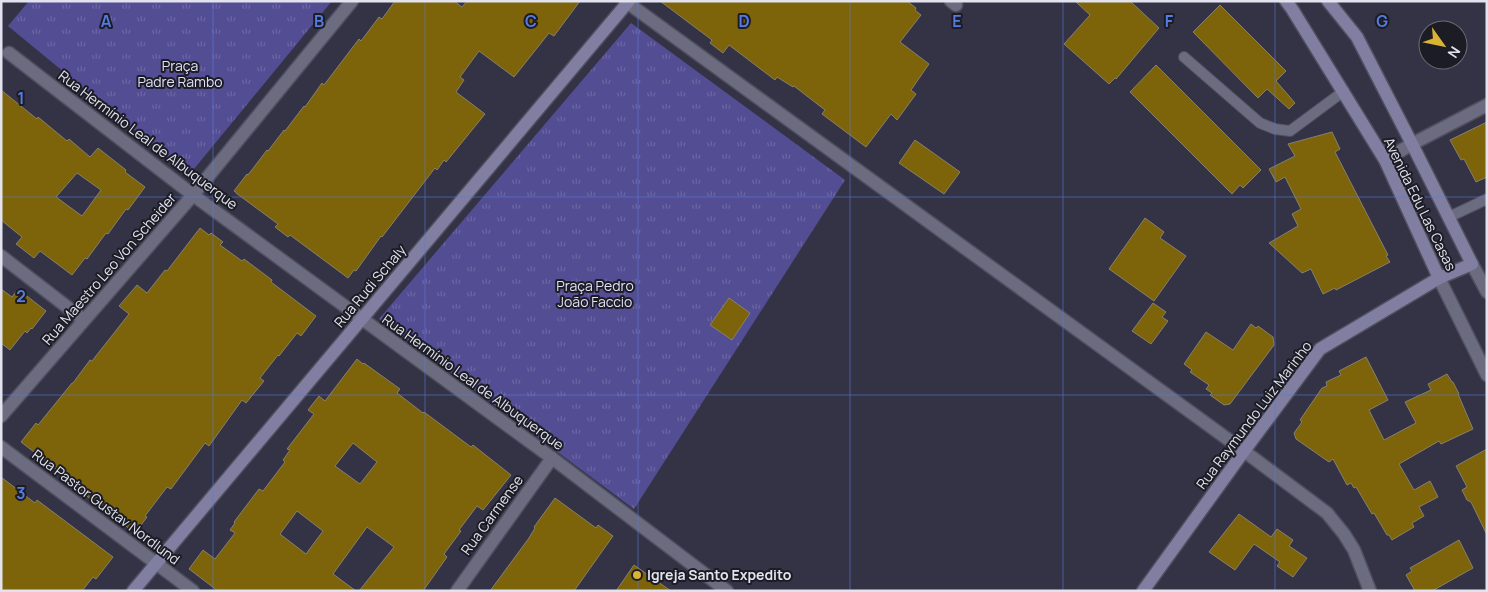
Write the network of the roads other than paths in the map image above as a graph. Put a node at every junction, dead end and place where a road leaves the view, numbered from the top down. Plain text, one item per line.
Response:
1 (352, 1) edge
2 (1286, 1) edge
3 (1328, 1) edge
4 (627, 2) edge
5 (9, 53) dead end
6 (1184, 57) dead end
7 (1344, 91) junction
8 (1487, 105) edge
9 (1412, 144) junction
10 (1385, 160) junction
11 (194, 195) junction
12 (1487, 199) edge
13 (1449, 216) junction
14 (1, 256) edge
15 (1472, 264) junction
16 (1439, 278) junction
17 (1487, 292) edge
18 (362, 319) junction
19 (84, 320) junction
20 (1487, 375) edge
21 (1, 416) edge
22 (1, 447) edge
23 (1244, 450) junction
24 (552, 458) junction
25 (157, 563) junction
26 (134, 591) edge
27 (193, 591) edge
28 (457, 591) edge
29 (727, 591) edge
30 (1143, 591) edge
31 (1370, 591) edge

1 - 11 street, Rua Maestro Leo Von Scheider
2 - 7 street, Avenida Edu Las Casas
3 - 9 street, Avenida Edu Las Casas
4 - 18 street, Rua Rudi Schaly
4 - 23 street
5 - 11 street, Rua Hermínio Leal de Albuquerque
6 - 7 lane
7 - 10 street, Avenida Edu Las Casas
8 - 9 street
9 - 10 street
9 - 13 street, Avenida Edu Las Casas
10 - 16 street, Avenida Edu Las Casas
11 - 18 street, Rua Hermínio Leal de Albuquerque
11 - 19 street, Rua Maestro Leo Von Scheider
12 - 13 lane
13 - 15 street, Avenida Edu Las Casas
14 - 19 street
15 - 16 street, Rua Raymundo Luiz Marinho
15 - 17 street, Avenida Edu Las Casas
16 - 20 street, Avenida Edu Las Casas
16 - 23 street, Rua Raymundo Luiz Marinho
18 - 24 street, Rua Hermínio Leal de Albuquerque
18 - 25 street, Rua Rudi Schaly
19 - 21 street, Rua Maestro Leo Von Scheider
22 - 25 street, Rua Pastor Gustav Nordlund
23 - 30 street, Rua Raymundo Luiz Marinho
23 - 31 street
24 - 28 street, Rua Carmense
24 - 29 street, Rua Hermínio Leal de Albuquerque
25 - 26 street, Rua Rudi Schaly
25 - 27 street, Rua Pastor Gustav Nordlund

